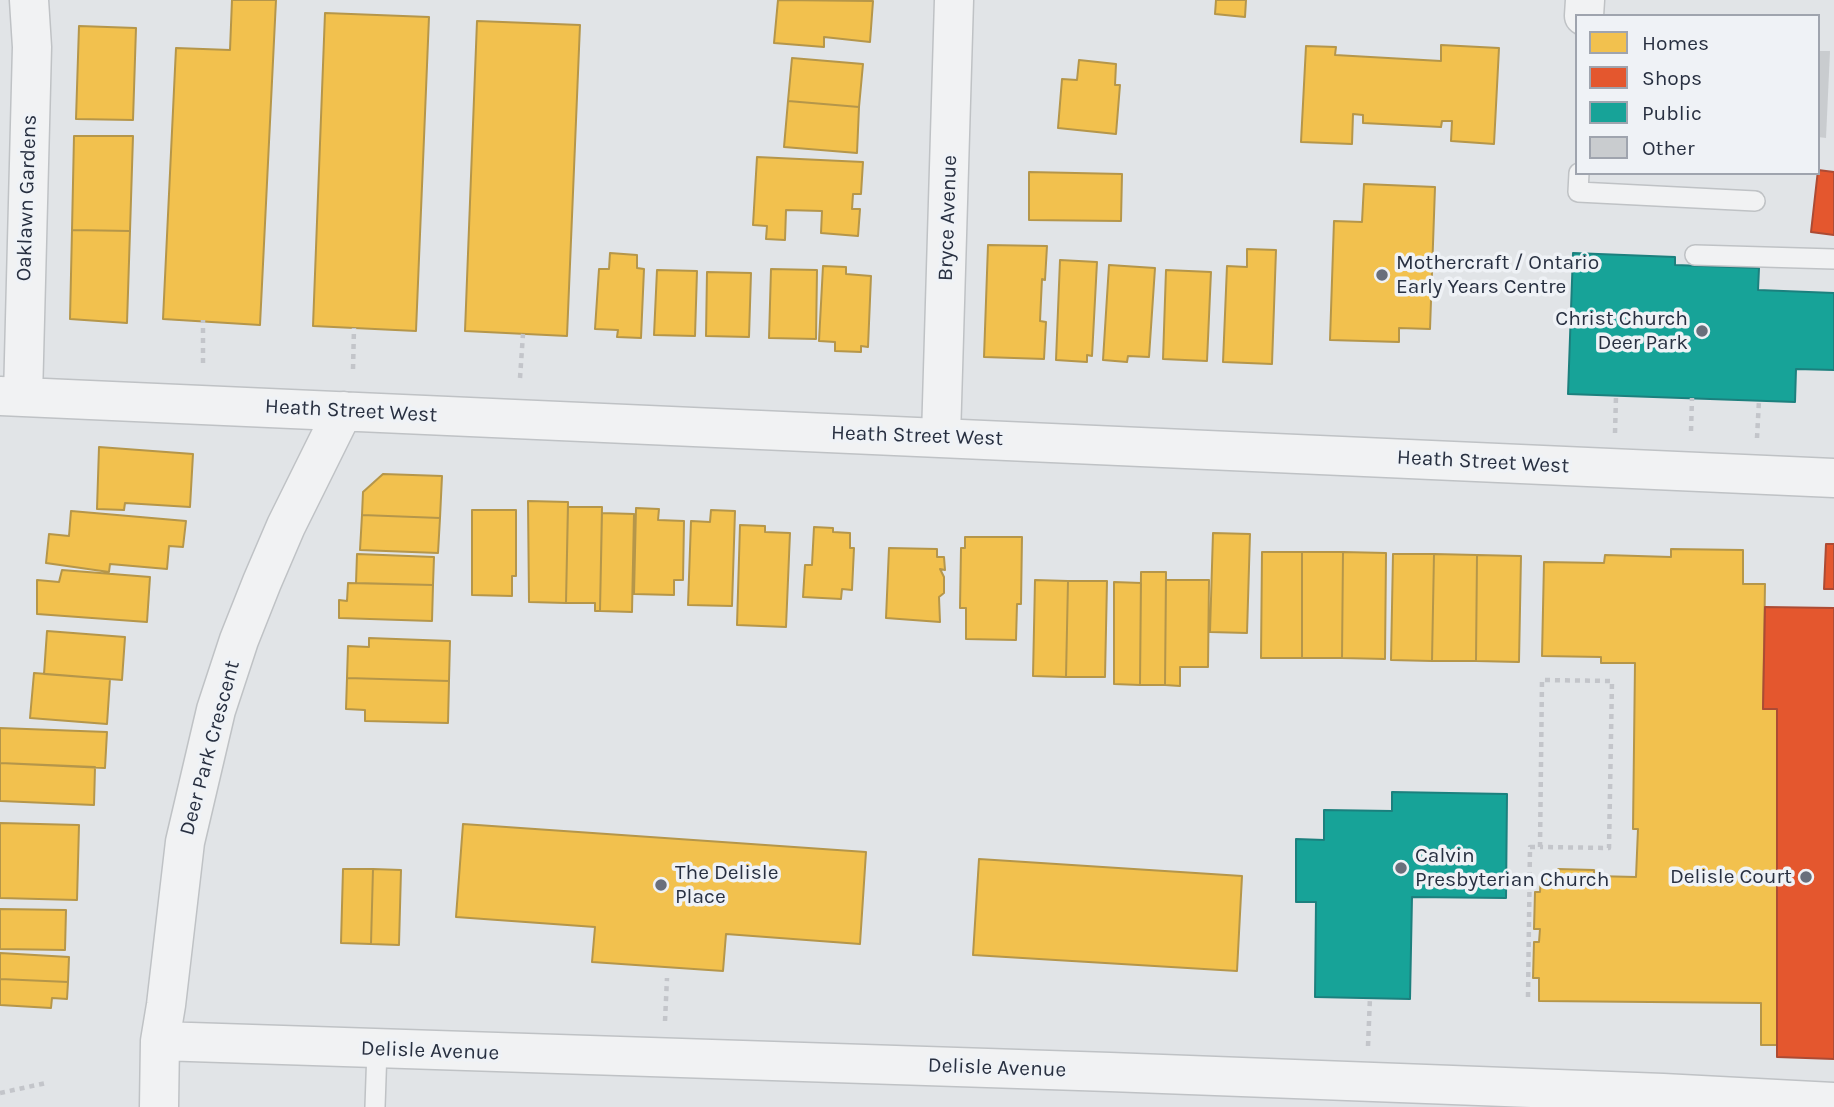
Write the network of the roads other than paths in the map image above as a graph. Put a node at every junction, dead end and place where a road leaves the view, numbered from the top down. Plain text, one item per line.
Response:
1 (29, 0) edge
2 (954, 0) edge
3 (1579, 175) edge
4 (1755, 201) dead end
5 (1695, 256) dead end
6 (1834, 259) edge
7 (11, 396) edge
8 (343, 411) junction
9 (941, 437) junction
10 (1834, 478) edge
11 (160, 1041) junction
12 (377, 1049) junction
13 (1369, 1094) edge
14 (1834, 1102) edge
15 (159, 1107) edge
16 (374, 1107) edge

1 - 7 street, Oaklawn Gardens
2 - 9 street, Bryce Avenue
3 - 4 lane
5 - 6 lane
7 - 8 street, Heath Street West
8 - 9 street, Heath Street West
8 - 11 street, Deer Park Crescent
9 - 10 street, Heath Street West
11 - 12 street, Delisle Avenue
11 - 15 street, Deer Park Crescent
12 - 13 street, Delisle Avenue
12 - 16 lane
13 - 14 street, Delisle Avenue

